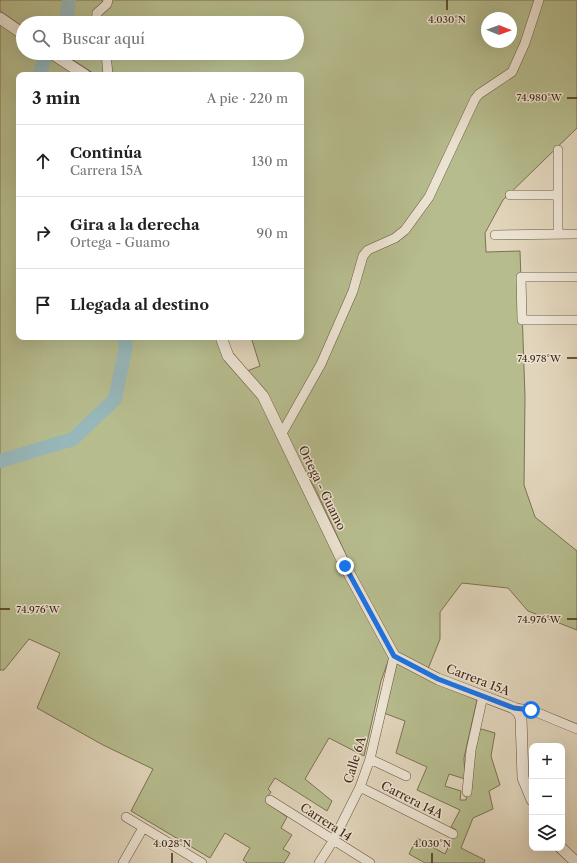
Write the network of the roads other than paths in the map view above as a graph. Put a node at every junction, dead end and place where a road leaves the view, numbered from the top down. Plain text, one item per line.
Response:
1 (108, 0) edge
2 (539, 0) edge
3 (97, 16) edge
4 (0, 18) edge
5 (16, 29) edge
6 (61, 60) edge
7 (107, 60) edge
8 (80, 72) edge
9 (108, 72) edge
10 (558, 150) dead end
11 (510, 195) dead end
12 (558, 195) junction
13 (558, 234) junction
14 (577, 234) edge
15 (494, 235) dead end
16 (577, 277) edge
17 (577, 320) edge
18 (221, 340) edge
19 (281, 434) junction
20 (394, 656) junction
21 (484, 696) junction
22 (514, 708) junction
23 (577, 729) edge
24 (370, 759) junction
25 (406, 776) dead end
26 (360, 787) junction
27 (467, 792) dead end
28 (529, 793) edge
29 (270, 800) dead end
30 (126, 818) dead end
31 (143, 828) junction
32 (453, 834) dead end
33 (333, 841) junction
34 (564, 851) edge
35 (575, 862) edge
36 (123, 863) edge
37 (202, 863) edge
38 (319, 863) edge
39 (370, 863) edge

1 - 3 street
2 - 19 street
4 - 5 street
6 - 8 street
7 - 9 street
10 - 12 street
11 - 12 street
12 - 13 street
13 - 14 street
13 - 15 street
16 - 17 street
18 - 19 street, Ortega - Guamo
19 - 20 street, Ortega - Guamo
20 - 21 street, Carrera 15A
20 - 24 street, Calle 6A
21 - 22 street, Carrera 15A
21 - 27 street
22 - 23 street, Carrera 15A
22 - 28 street
24 - 25 street
24 - 26 street, Calle 6A
26 - 32 street, Carrera 14A
26 - 33 street, Calle 6A
29 - 33 street, Carrera 14
30 - 31 street
31 - 36 street
31 - 37 street
33 - 38 street, Calle 6A
33 - 39 street, Carrera 14
34 - 35 street

